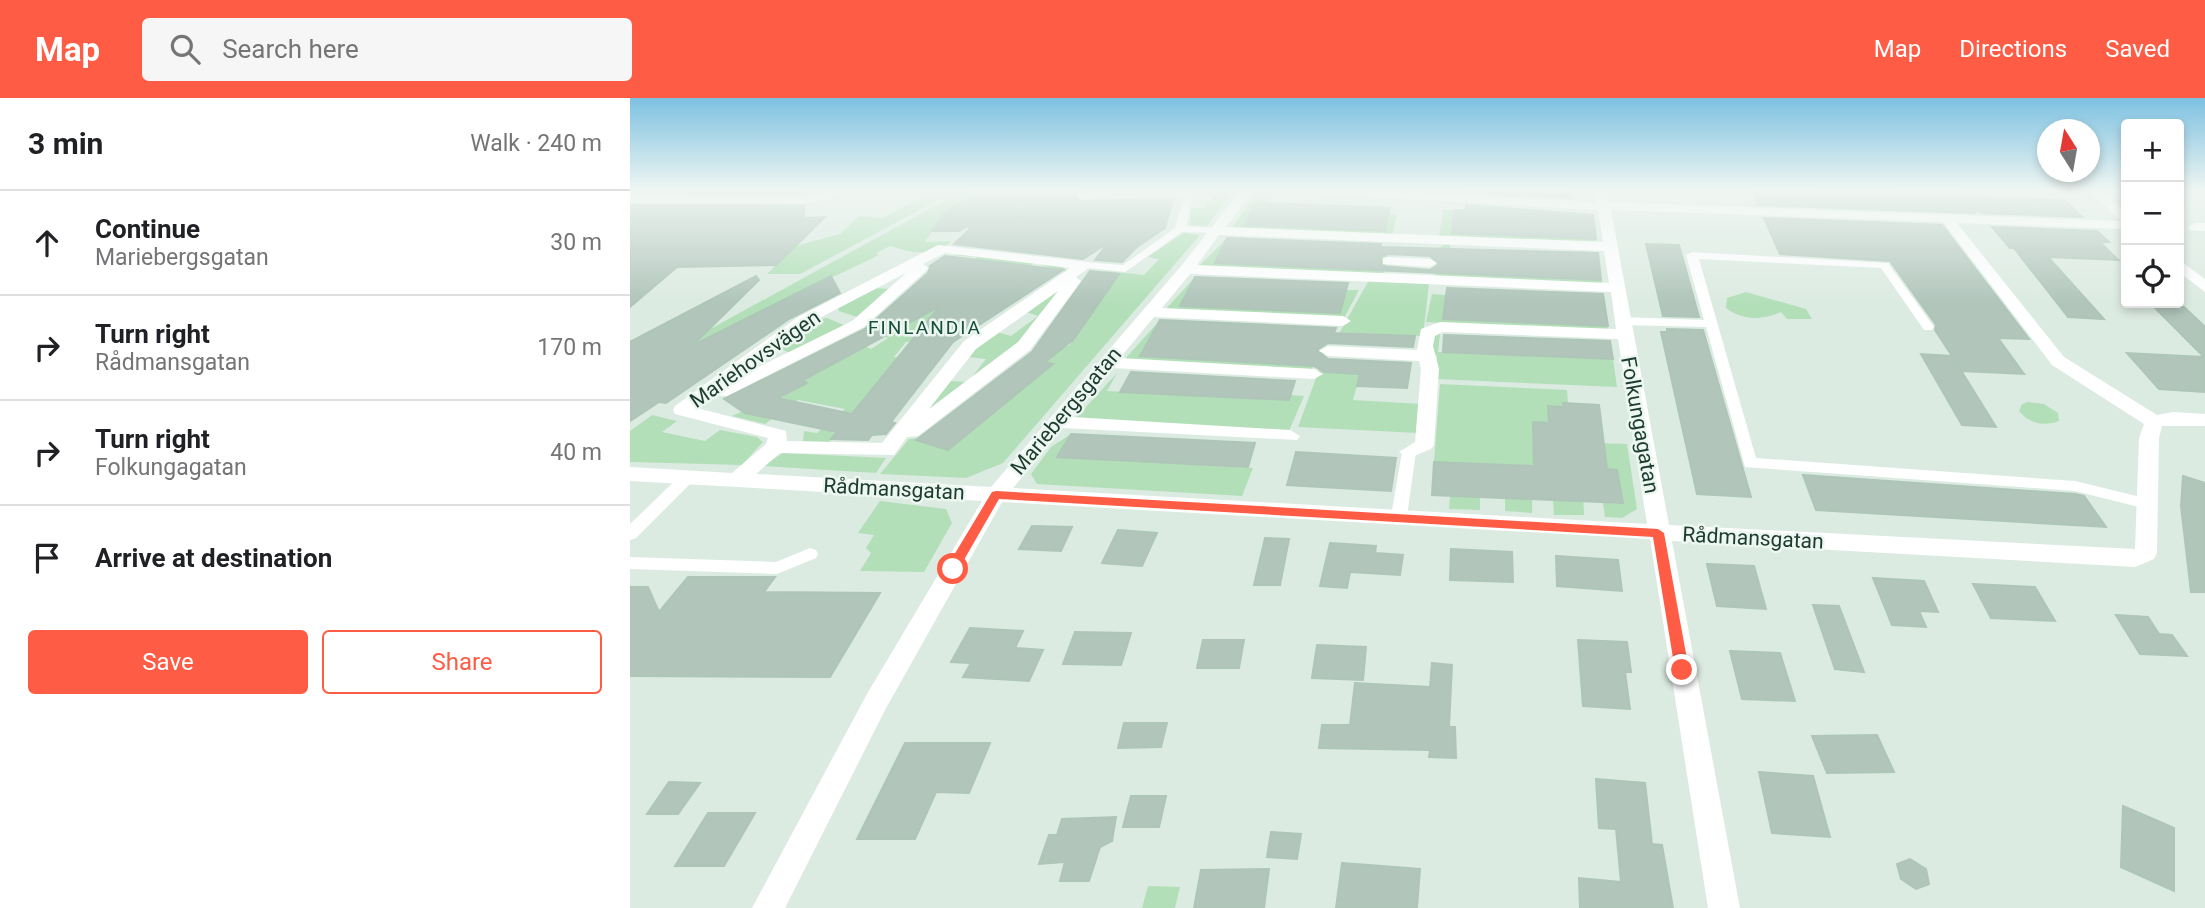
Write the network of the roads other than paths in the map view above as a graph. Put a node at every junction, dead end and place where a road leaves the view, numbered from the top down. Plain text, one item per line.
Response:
1 (1219, 228) edge
2 (1607, 228) edge
3 (1954, 228) edge
4 (1180, 229) joint
5 (1217, 231) junction
6 (1434, 240) junction
7 (1611, 247) junction
8 (943, 248) junction
9 (1388, 261) dead end
10 (1430, 263) junction
11 (1084, 265) junction
12 (2184, 268) edge
13 (1186, 269) junction
14 (1428, 279) junction
15 (874, 283) junction
16 (902, 285) junction
17 (2205, 287) edge
18 (1617, 288) junction
19 (823, 311) junction
20 (1150, 312) junction
21 (1343, 321) dead end
22 (858, 324) junction
23 (1713, 324) junction
24 (1624, 327) junction
25 (1928, 327) dead end
26 (762, 351) junction
27 (1328, 351) dead end
28 (1426, 356) junction
29 (787, 362) junction
30 (1107, 363) junction
31 (1314, 374) dead end
32 (682, 410) junction
33 (2205, 420) edge
34 (1057, 422) junction
35 (2154, 422) junction
36 (1290, 436) dead end
37 (775, 447) junction
38 (887, 450) junction
39 (1409, 452) joint
40 (630, 474) edge
41 (688, 477) junction
42 (737, 480) junction
43 (996, 495) junction
44 (2147, 504) junction
45 (1399, 516) junction
46 (1658, 533) junction
47 (630, 534) edge
48 (810, 554) dead end
49 (630, 563) edge
50 (768, 908) edge
51 (1724, 908) edge

1 - 5 street, Mariebergsgatan
2 - 7 street, Folkungagatan
3 - 35 street
4 - 5 lane
4 - 11 lane
5 - 6 street
5 - 13 street, Mariebergsgatan
6 - 7 street
6 - 10 street
7 - 18 street, Folkungagatan
8 - 11 street
8 - 15 street, Mariehovsvägen
8 - 16 street
9 - 10 street
10 - 14 street
11 - 38 street
11 - 38 street
12 - 17 street
13 - 14 street
13 - 20 street, Mariebergsgatan
14 - 18 street
15 - 16 street
15 - 19 street, Mariehovsvägen
16 - 22 street
18 - 24 street, Folkungagatan
19 - 22 street
19 - 26 street, Mariehovsvägen
20 - 21 street
20 - 30 street, Mariebergsgatan
22 - 29 street
23 - 24 lane
23 - 25 lane
23 - 44 lane
24 - 28 street
24 - 46 street, Folkungagatan
26 - 29 street
26 - 32 street, Mariehovsvägen
27 - 28 street
28 - 39 street
29 - 32 street
30 - 31 street
30 - 34 street, Mariebergsgatan
32 - 37 street, Mariehovsvägen
33 - 35 street
34 - 36 street
34 - 43 street, Mariebergsgatan
35 - 44 street, Rådmansgatan
37 - 38 street
37 - 42 street
39 - 45 lane
40 - 41 street, Rådmansgatan
41 - 42 street, Rådmansgatan
41 - 47 lane
42 - 43 street, Rådmansgatan
43 - 45 street, Rådmansgatan
43 - 50 street, Mariebergsgatan
44 - 46 street, Rådmansgatan
45 - 46 street, Rådmansgatan
46 - 51 street, Folkungagatan
48 - 49 lane

